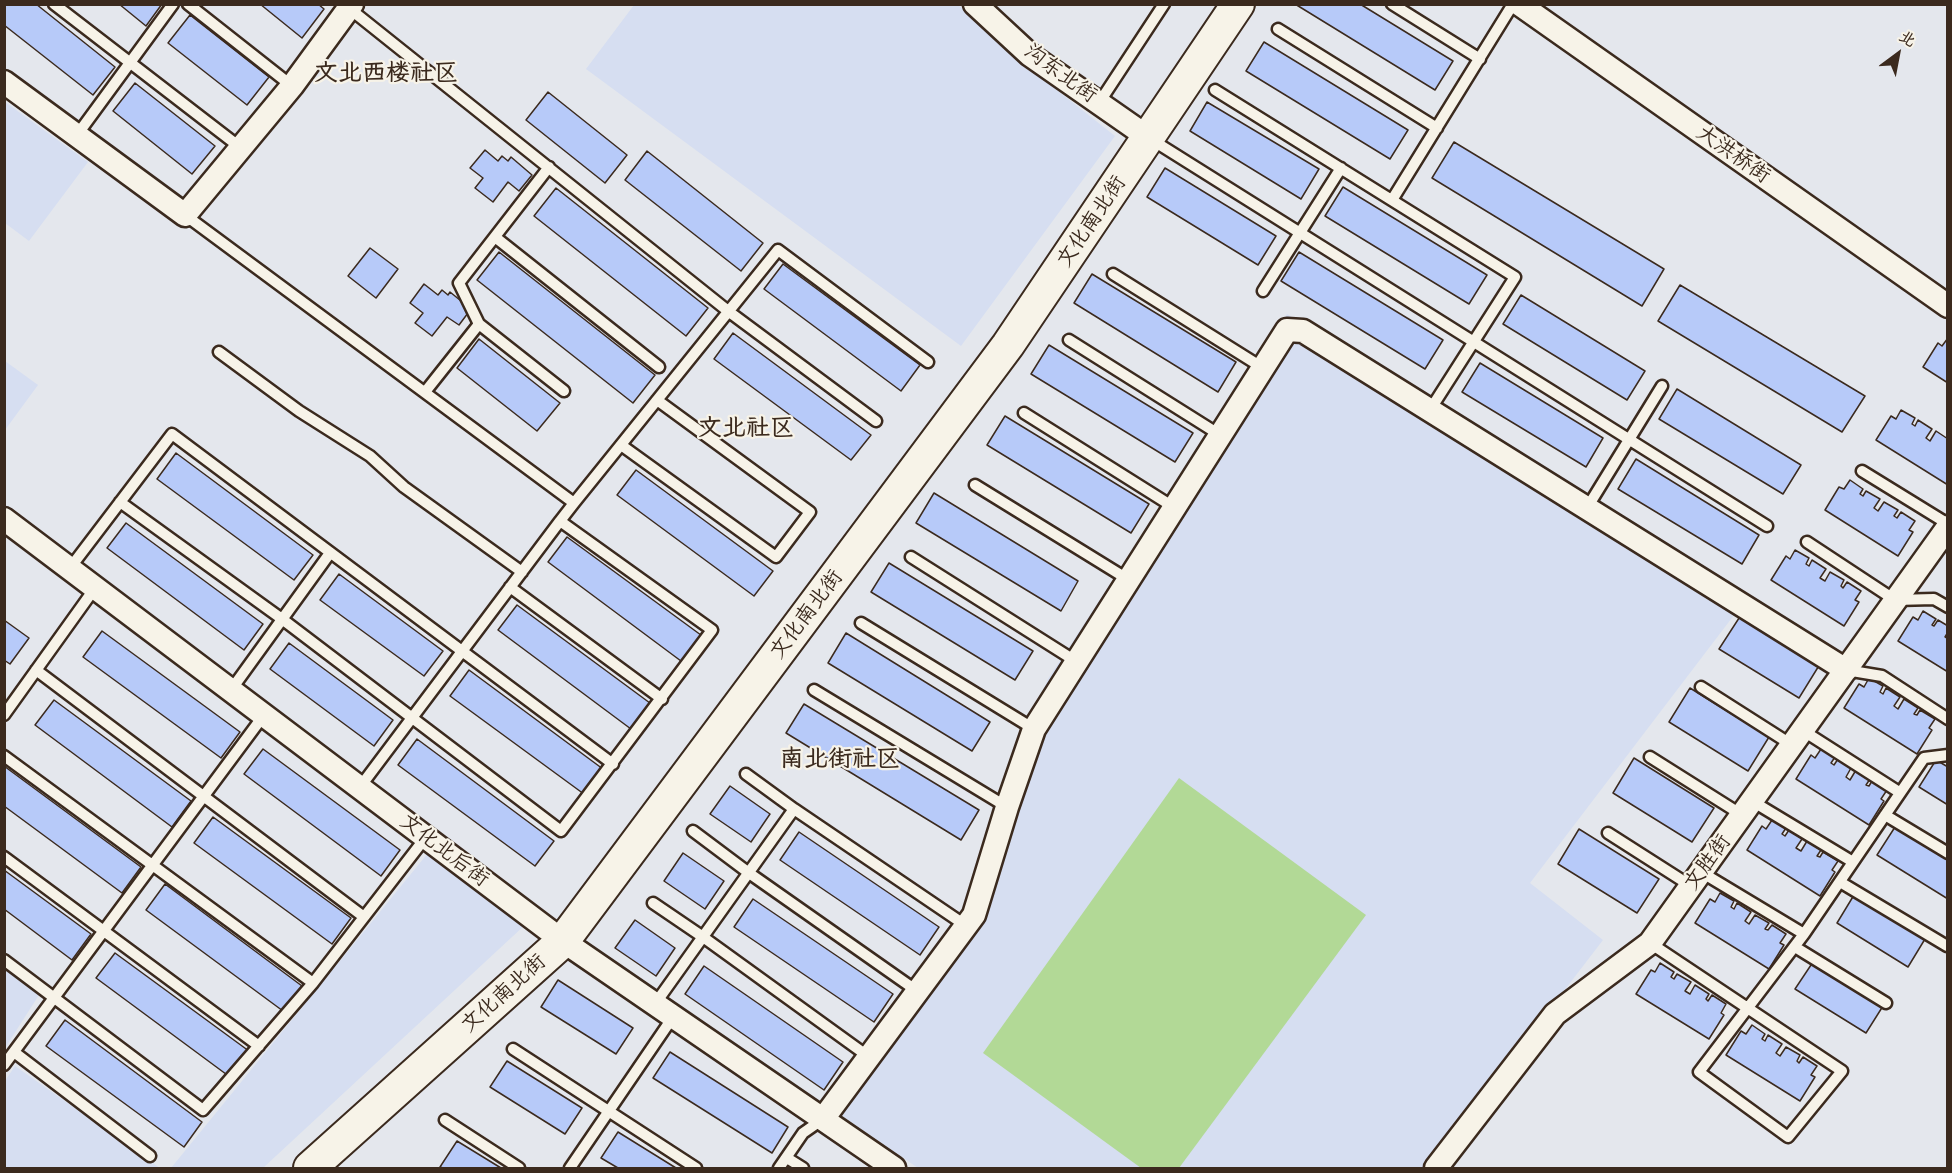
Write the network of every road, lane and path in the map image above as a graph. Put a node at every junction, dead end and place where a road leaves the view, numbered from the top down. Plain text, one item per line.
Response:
1 (54, 4) edge
2 (173, 4) edge
3 (188, 4) edge
4 (975, 4) edge
5 (1164, 4) edge
6 (1238, 4) edge
7 (1392, 4) edge
8 (1514, 4) edge
9 (1519, 4) edge
10 (349, 6) edge
11 (1278, 29) dead end
12 (1480, 59) junction
13 (130, 62) junction
14 (4, 82) edge
15 (292, 86) junction
16 (1215, 90) dead end
17 (1099, 103) junction
18 (1437, 128) junction
19 (76, 135) junction
20 (1149, 138) junction
21 (240, 148) junction
22 (549, 167) junction
23 (1341, 168) junction
24 (1392, 200) junction
25 (185, 215) junction
26 (1300, 233) junction
27 (495, 237) junction
28 (1113, 274) dead end
29 (1263, 291) dead end
30 (1947, 306) edge
31 (728, 310) junction
32 (479, 324) junction
33 (1069, 339) dead end
34 (1473, 342) junction
35 (219, 352) dead end
36 (928, 362) dead end
37 (659, 367) dead end
38 (1263, 368) junction
39 (1662, 386) dead end
40 (564, 391) dead end
41 (425, 392) junction
42 (657, 400) junction
43 (1430, 410) junction
44 (1024, 413) dead end
45 (876, 421) dead end
46 (1220, 435) junction
47 (1629, 440) junction
48 (621, 445) junction
49 (1862, 471) dead end
50 (975, 485) dead end
51 (120, 502) junction
52 (574, 502) junction
53 (1174, 508) junction
54 (1587, 508) junction
55 (4, 519) edge
56 (560, 521) junction
57 (1767, 526) dead end
58 (1947, 526) edge
59 (1806, 542) dead end
60 (330, 553) junction
61 (911, 557) dead end
62 (70, 568) junction
63 (522, 572) junction
64 (1129, 580) junction
65 (510, 587) junction
66 (95, 588) junction
67 (1896, 600) junction
68 (1947, 607) edge
69 (282, 619) junction
70 (861, 623) dead end
71 (462, 651) junction
72 (1077, 662) junction
73 (36, 670) junction
74 (1845, 670) junction
75 (1701, 687) dead end
76 (231, 690) junction
77 (814, 690) dead end
78 (662, 699) junction
79 (5, 712) edge
80 (264, 715) junction
81 (412, 717) junction
82 (1947, 719) edge
83 (1034, 729) junction
84 (1797, 737) junction
85 (1947, 755) edge
86 (4, 756) edge
87 (1650, 757) dead end
88 (613, 764) junction
89 (746, 774) dead end
90 (360, 787) junction
91 (1899, 792) junction
92 (204, 796) junction
93 (1007, 807) junction
94 (1747, 808) junction
95 (794, 809) junction
96 (1885, 815) junction
97 (693, 831) dead end
98 (1608, 833) dead end
99 (426, 837) junction
100 (1947, 854) edge
101 (4, 857) edge
102 (1853, 862) junction
103 (153, 865) junction
104 (749, 873) junction
105 (1696, 879) junction
106 (1840, 882) junction
107 (652, 903) dead end
108 (364, 917) junction
109 (965, 925) junction
110 (104, 931) junction
111 (1804, 934) junction
112 (703, 937) junction
113 (563, 941) junction
114 (1650, 943) junction
115 (1947, 945) edge
116 (1795, 947) junction
117 (4, 960) edge
118 (313, 983) junction
119 (917, 991) junction
120 (54, 999) junction
121 (1886, 1003) dead end
122 (1748, 1008) junction
123 (664, 1010) junction
124 (259, 1046) junction
125 (513, 1049) dead end
126 (14, 1052) junction
127 (869, 1057) junction
128 (4, 1065) edge
129 (609, 1112) junction
130 (823, 1119) junction
131 (445, 1120) dead end
132 (150, 1156) dead end
133 (787, 1158) junction
134 (310, 1168) edge
135 (519, 1168) edge
136 (570, 1168) edge
137 (696, 1168) edge
138 (779, 1168) edge
139 (803, 1168) edge
140 (894, 1168) edge
141 (1436, 1168) edge

1 - 13 lane
2 - 13 lane
3 - 15 lane
4 - 17 street, 沟东北街
5 - 17 lane
6 - 20 street, 文化南北街
7 - 12 lane
8 - 12 lane
9 - 30 street, 大洪桥街
10 - 15 street
10 - 22 lane
11 - 18 lane
12 - 18 lane
13 - 19 lane
13 - 21 lane
14 - 19 street
15 - 21 street
16 - 23 lane
17 - 20 street, 沟东北街
18 - 24 lane
19 - 25 street
20 - 26 lane
20 - 113 street, 文化南北街
21 - 25 street
22 - 27 lane
22 - 31 lane
23 - 24 lane
23 - 26 lane
24 - 34 lane
25 - 41 lane
26 - 29 lane
26 - 34 lane
27 - 32 lane
27 - 37 lane
28 - 38 lane
31 - 36 lane
31 - 42 lane
31 - 45 lane
32 - 40 lane
32 - 41 lane
33 - 46 lane
34 - 43 lane
34 - 47 lane
35 - 63 lane
38 - 43 street
38 - 46 street
39 - 47 lane
41 - 52 lane
42 - 48 lane
42 - 48 lane
43 - 54 street
44 - 53 lane
46 - 53 street
47 - 54 lane
47 - 57 lane
48 - 52 lane
49 - 58 lane
50 - 64 lane
51 - 60 lane
51 - 62 lane
51 - 69 lane
52 - 56 lane
53 - 64 street
54 - 74 street
55 - 62 street, 文化北后街
56 - 63 lane
56 - 78 lane
58 - 67 street, 文胜街
59 - 67 lane
60 - 69 lane
60 - 71 lane
61 - 72 lane
62 - 66 street, 文化北后街
63 - 65 lane
64 - 72 street
65 - 71 lane
65 - 78 lane
66 - 73 lane
66 - 76 street, 文化北后街
67 - 68 lane
67 - 74 street, 文胜街
69 - 76 lane
69 - 81 lane
70 - 83 lane
71 - 81 lane
71 - 88 lane
72 - 83 street
73 - 79 lane
73 - 92 lane
74 - 82 lane
74 - 84 street, 文胜街
75 - 84 lane
76 - 80 street, 文化北后街
77 - 93 lane
78 - 88 lane
80 - 90 street, 文化北后街
80 - 92 lane
81 - 88 lane
81 - 90 lane
83 - 93 street
84 - 91 lane
84 - 94 street, 文胜街
85 - 91 lane
86 - 103 lane
87 - 94 lane
89 - 95 lane
90 - 99 street, 文化北后街
91 - 96 lane
92 - 103 lane
92 - 108 lane
93 - 109 street
94 - 102 lane
94 - 105 street, 文胜街
95 - 104 lane
95 - 109 lane
96 - 100 lane
96 - 102 lane
97 - 104 lane
98 - 105 lane
99 - 108 lane
99 - 113 street, 文化北后街
101 - 110 lane
102 - 106 lane
103 - 110 lane
103 - 118 lane
104 - 112 lane
104 - 119 lane
105 - 111 lane
105 - 114 street, 文胜街
106 - 111 lane
106 - 115 lane
107 - 112 lane
108 - 118 lane
109 - 119 street
110 - 120 lane
110 - 124 lane
111 - 116 lane
112 - 123 lane
112 - 127 lane
113 - 123 street, 文化北后街
113 - 134 street, 文化南北街
114 - 122 lane
114 - 141 street, 文胜街
116 - 121 lane
116 - 122 lane
117 - 120 lane
118 - 124 lane
119 - 127 street
120 - 124 lane
120 - 126 lane
122 - 122 lane
123 - 129 lane
123 - 130 street, 文化北后街
125 - 129 lane
126 - 128 lane
126 - 132 lane
127 - 130 street
129 - 136 lane
129 - 137 lane
130 - 133 lane
130 - 140 street, 文化北后街
131 - 135 lane
133 - 138 lane
133 - 139 lane

